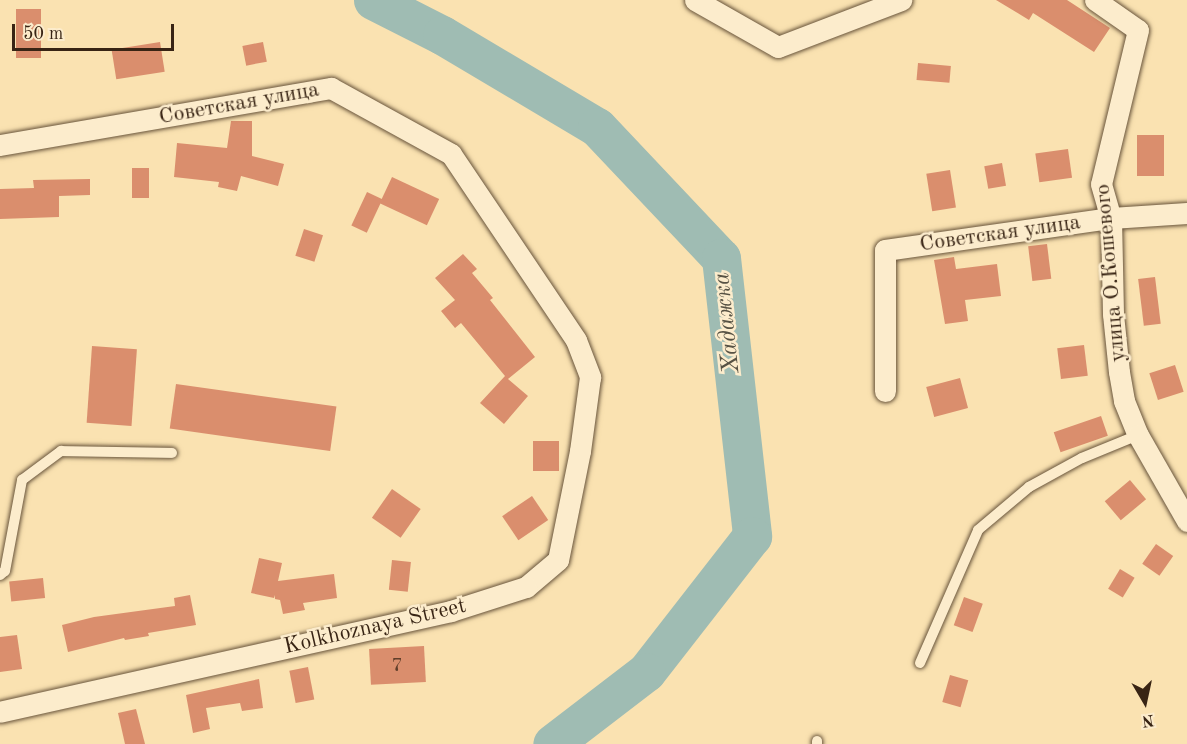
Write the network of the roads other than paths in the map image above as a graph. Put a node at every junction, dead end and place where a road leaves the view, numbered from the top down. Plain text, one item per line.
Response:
1 (695, 0) edge
2 (901, 0) edge
3 (1095, 0) edge
4 (0, 145) edge
5 (1187, 213) edge
6 (1111, 218) junction
7 (590, 377) joint
8 (885, 391) dead end
9 (1138, 435) junction
10 (172, 453) dead end
11 (1187, 521) edge
12 (0, 575) edge
13 (920, 663) dead end
14 (0, 712) edge

1 - 2 street
3 - 6 street, улица О.Кошевого
4 - 7 street, Советская улица
5 - 6 street, Советская улица
6 - 8 street, Советская улица
6 - 9 street, улица О.Кошевого
7 - 14 street, Kolkhoznaya Street
9 - 11 street, улица О.Кошевого
9 - 13 lane
10 - 12 lane

